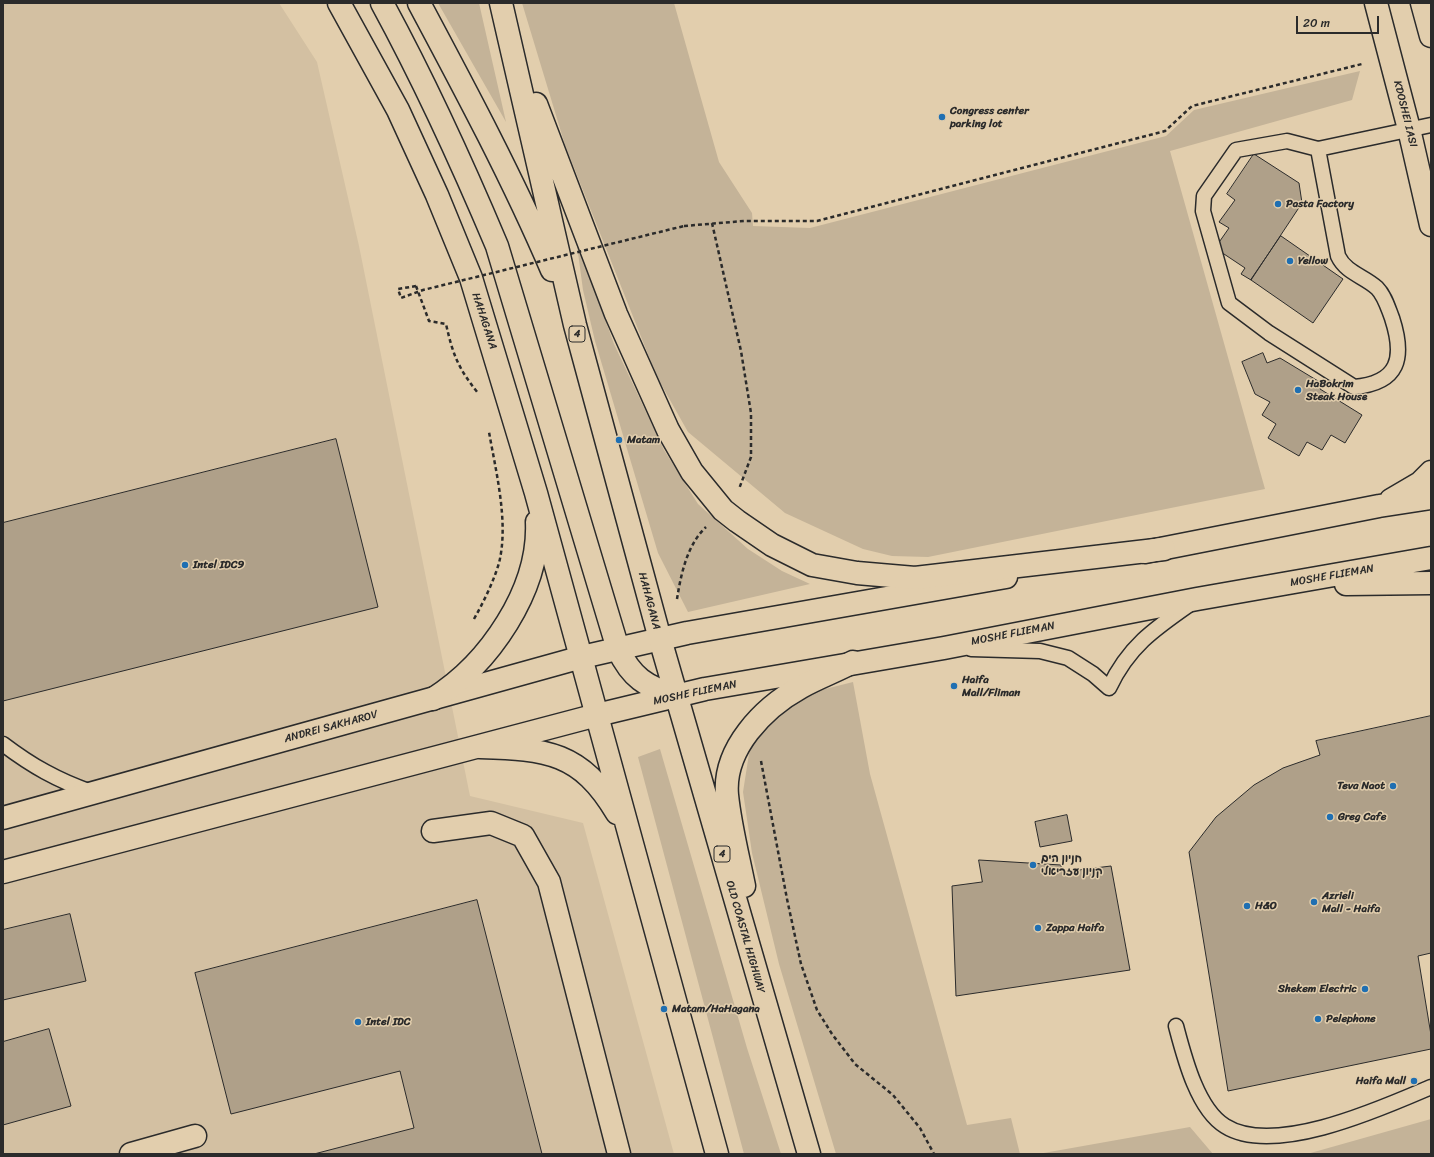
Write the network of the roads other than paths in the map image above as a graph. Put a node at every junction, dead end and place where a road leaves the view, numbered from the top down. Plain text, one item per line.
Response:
1 (339, 3) edge
2 (382, 3) edge
3 (419, 3) edge
4 (501, 3) edge
5 (1376, 3) edge
6 (1422, 3) edge
7 (506, 26) junction
8 (1431, 36) edge
9 (1431, 125) edge
10 (1409, 129) junction
11 (1318, 149) junction
12 (1431, 225) edge
13 (575, 325) junction
14 (1431, 472) edge
15 (536, 493) junction
16 (1431, 498) edge
17 (1379, 506) junction
18 (1164, 549) junction
19 (1431, 558) edge
20 (1431, 583) edge
21 (1287, 584) junction
22 (1197, 599) junction
23 (660, 639) junction
24 (944, 648) junction
25 (618, 649) junction
26 (582, 657) junction
27 (853, 662) junction
28 (676, 696) junction
29 (433, 699) junction
30 (597, 716) junction
31 (3, 744) edge
32 (480, 748) junction
33 (91, 792) junction
34 (3, 818) edge
35 (433, 831) dead end
36 (633, 847) junction
37 (3, 872) edge
38 (767, 1013) junction
39 (1176, 1026) dead end
40 (1431, 1087) edge
41 (1431, 1096) edge
42 (1391, 1104) junction
43 (196, 1136) dead end
44 (131, 1154) edge
45 (619, 1154) edge
46 (717, 1154) edge
47 (809, 1154) edge

1 - 15 main road, HAHAGANA
2 - 25 main road
3 - 13 main road
4 - 7 main road, HAHAGANA / 4
5 - 10 main road, KDOSHEI IASI
6 - 8 main road
7 - 13 main road, HAHAGANA / 4
7 - 18 main road
9 - 10 lane
10 - 11 lane
10 - 12 main road, KDOSHEI IASI
11 - 11 lane
13 - 23 main road, HAHAGANA / 4
14 - 17 main road
15 - 26 main road, HAHAGANA
15 - 29 main road
16 - 17 main road
17 - 18 main road
18 - 23 main road
19 - 21 main road, MOSHE FLIEMAN
20 - 21 main road
21 - 22 main road, MOSHE FLIEMAN
22 - 24 main road, MOSHE FLIEMAN
22 - 24 lane
23 - 25 main road, ANDREI SAKHAROV
23 - 28 main road, 4
24 - 27 main road, MOSHE FLIEMAN
25 - 26 main road, ANDREI SAKHAROV
25 - 28 main road
26 - 29 main road, ANDREI SAKHAROV
26 - 30 main road, HAHAGANA
27 - 28 main road, MOSHE FLIEMAN
27 - 38 main road
28 - 30 main road, MOSHE FLIEMAN
28 - 38 main road, OLD COASTAL HIGHWAY / 4
29 - 33 main road, ANDREI SAKHAROV
30 - 32 main road
30 - 36 main road
31 - 33 lane
32 - 36 main road
32 - 37 main road
33 - 34 main road, ANDREI SAKHAROV
35 - 45 main road
36 - 46 main road
38 - 47 main road, OLD COASTAL HIGHWAY / 4
39 - 42 lane
40 - 42 lane
41 - 42 lane
43 - 44 main road

